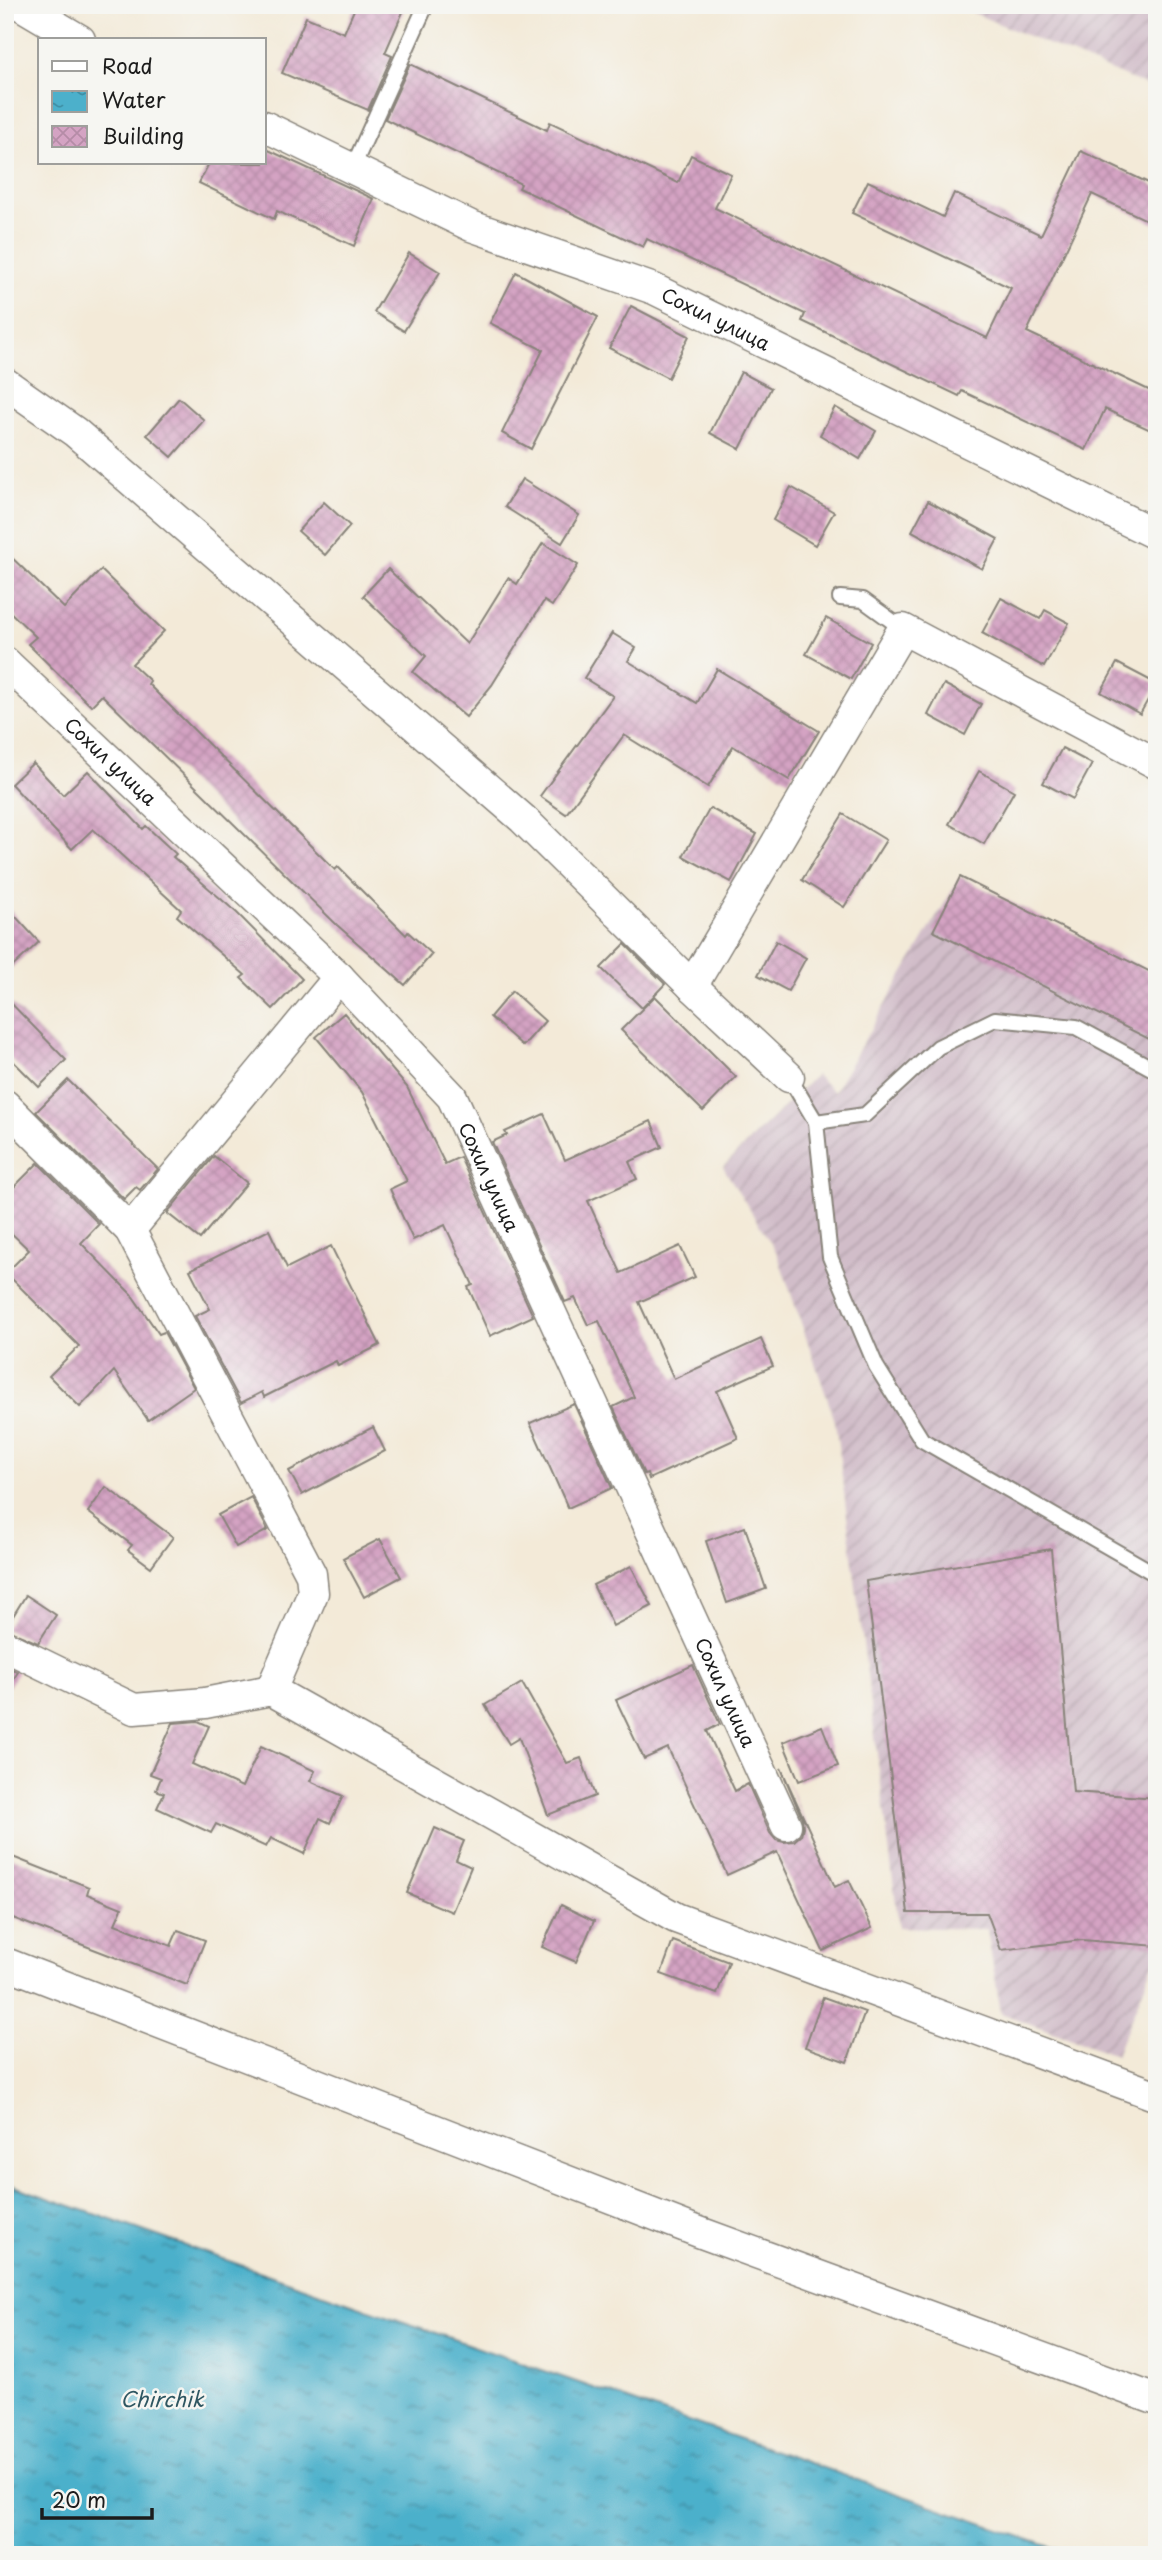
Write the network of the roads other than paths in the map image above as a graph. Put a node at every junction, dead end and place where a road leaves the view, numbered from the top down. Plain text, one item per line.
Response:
1 (21, 5) edge
2 (426, 5) edge
3 (77, 38) edge
4 (266, 127) edge
5 (352, 169) junction
6 (5, 383) edge
7 (1157, 535) edge
8 (839, 598) dead end
9 (903, 629) junction
10 (5, 662) edge
11 (1157, 764) edge
12 (339, 977) junction
13 (692, 986) junction
14 (1157, 1071) edge
15 (789, 1077) joint
16 (5, 1105) edge
17 (816, 1122) junction
18 (130, 1230) junction
19 (1157, 1575) edge
20 (5, 1646) edge
21 (271, 1690) junction
22 (786, 1825) dead end
23 (5, 1963) edge
24 (1157, 2096) edge
25 (1157, 2400) edge

1 - 3 street
2 - 5 lane
4 - 5 street, Сохил улица
5 - 7 street, Сохил улица
6 - 13 street
8 - 9 lane
9 - 11 street
9 - 13 street
10 - 12 street, Сохил улица
12 - 18 street
12 - 22 street, Сохил улица
13 - 15 street
14 - 17 lane
15 - 17 lane
16 - 18 street
17 - 19 lane
18 - 21 street
20 - 21 street
21 - 24 street
23 - 25 street

